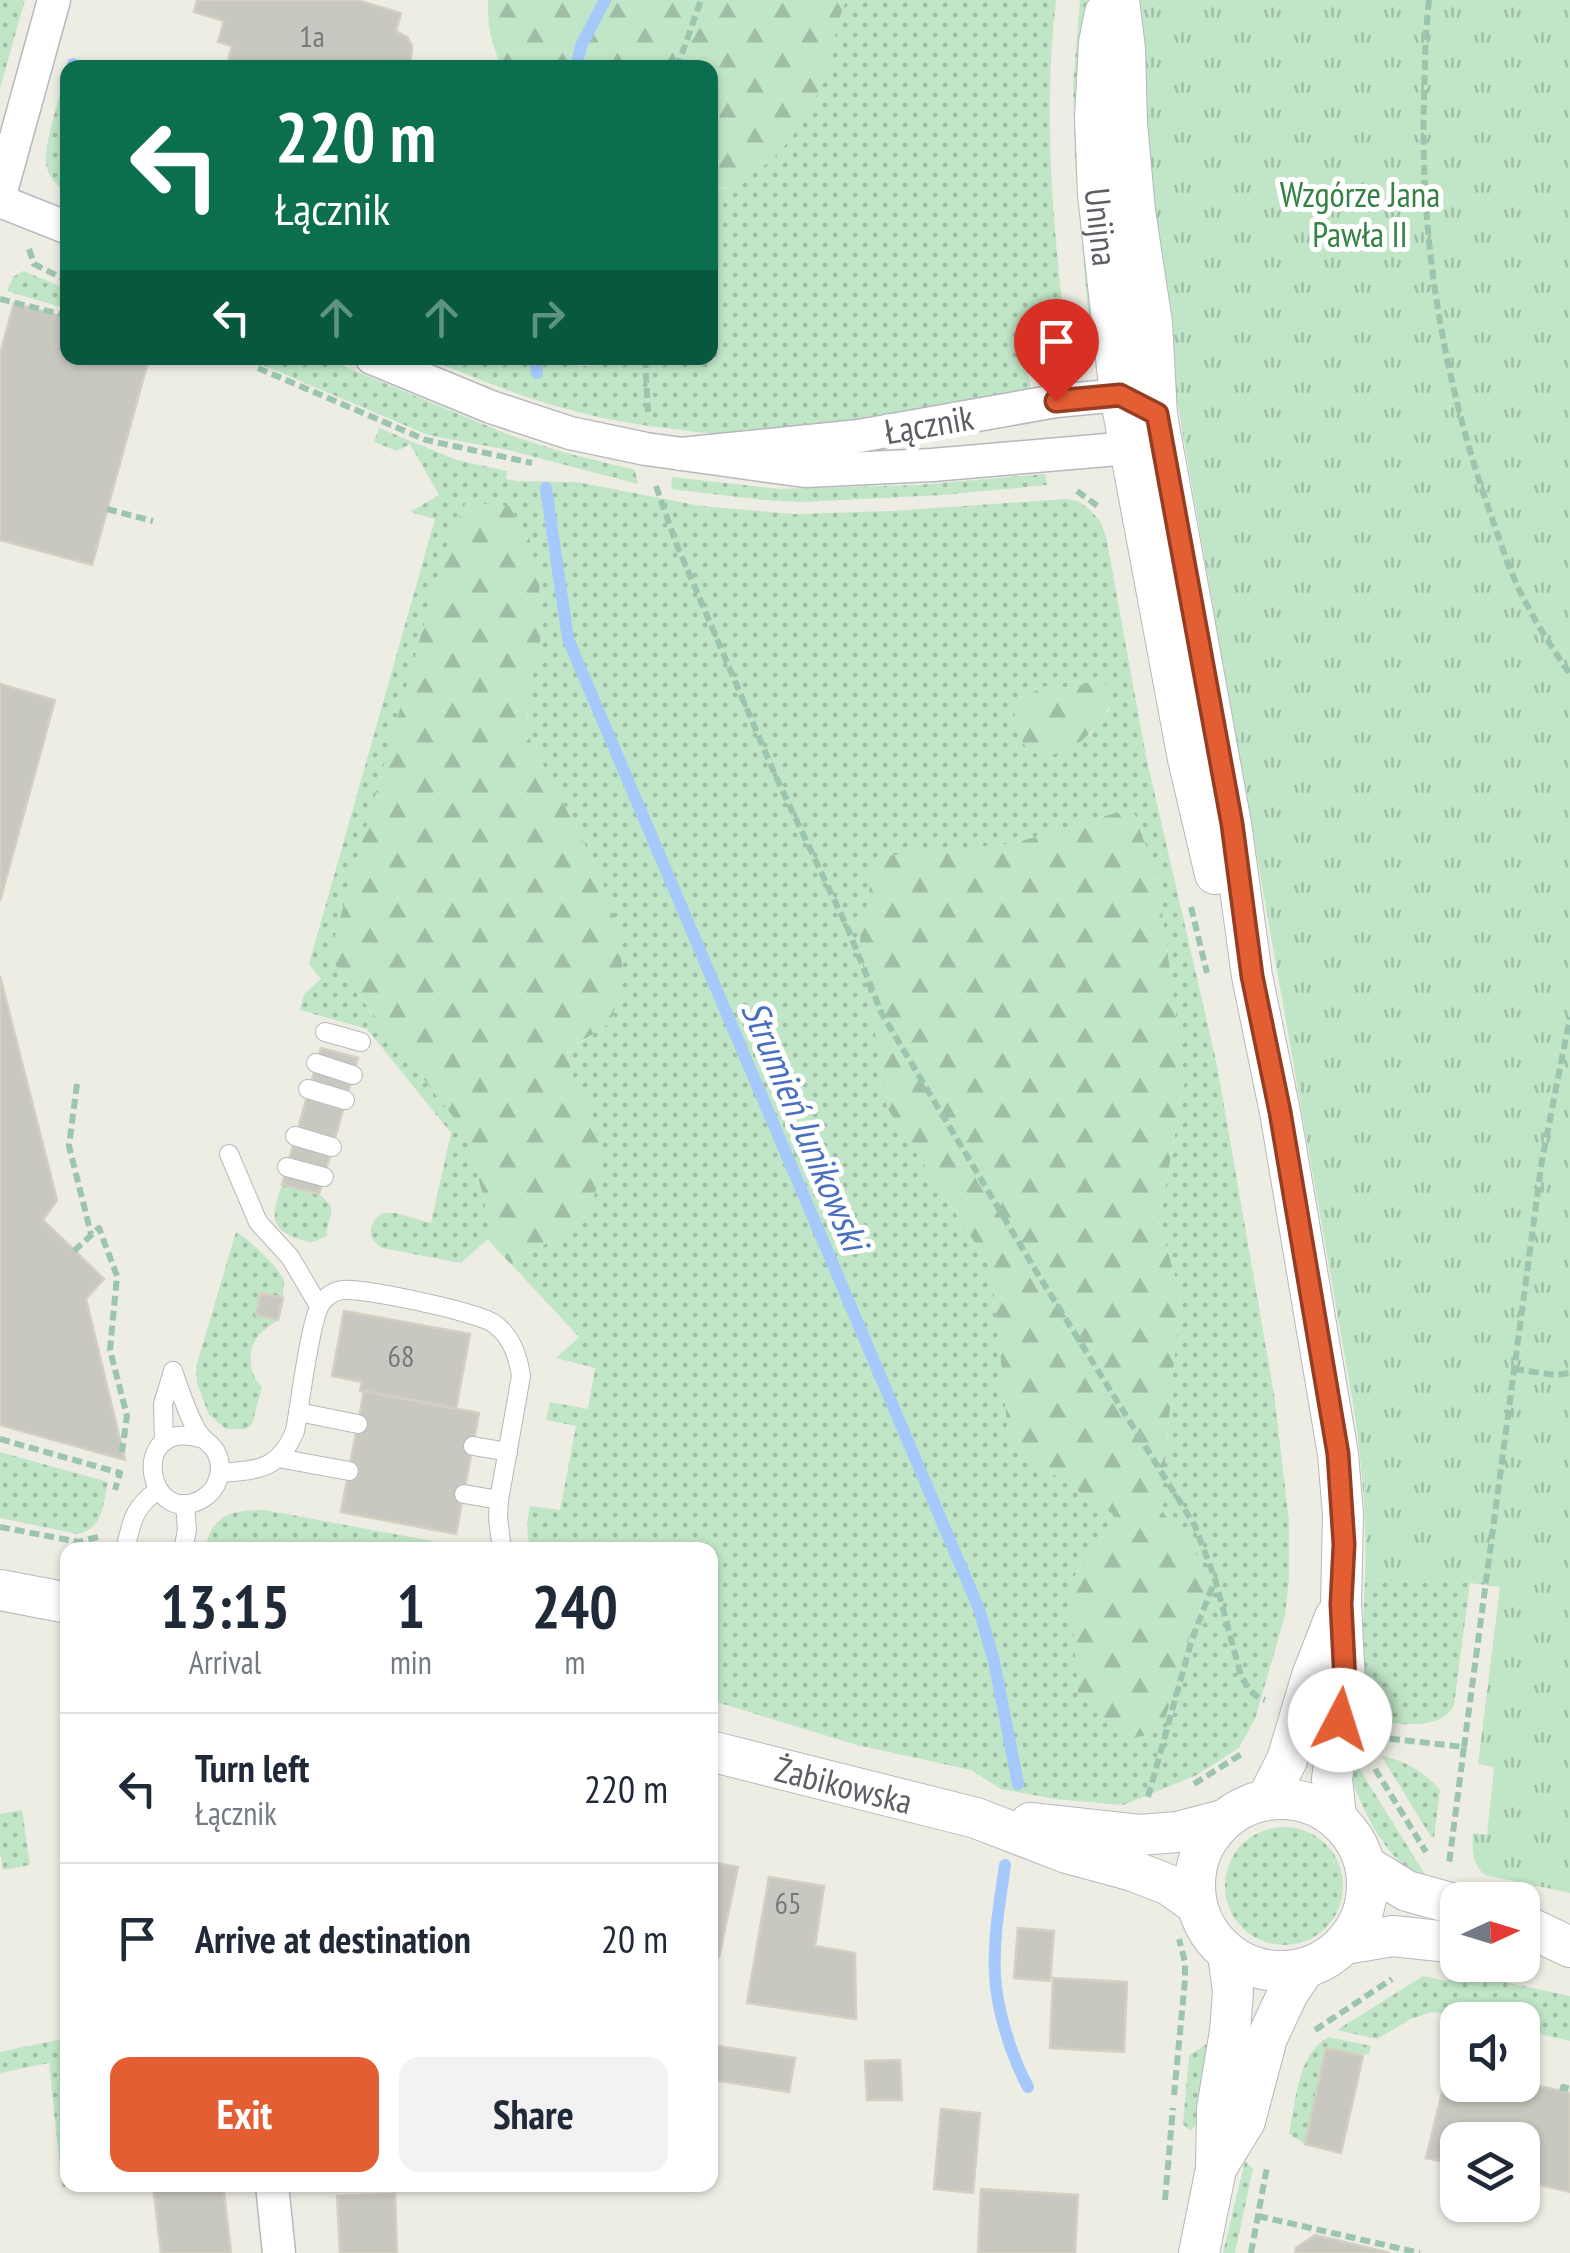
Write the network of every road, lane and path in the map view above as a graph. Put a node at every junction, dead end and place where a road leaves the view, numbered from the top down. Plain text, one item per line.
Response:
1 (54, 0) edge
2 (701, 0) edge
3 (1108, 0) edge
4 (1119, 0) edge
5 (1430, 0) edge
6 (681, 60) edge
7 (0, 198) edge
8 (60, 224) edge
9 (28, 244) dead end
10 (60, 277) edge
11 (0, 299) edge
12 (60, 314) edge
13 (389, 365) edge
14 (645, 365) edge
15 (258, 368) dead end
16 (1120, 395) junction
17 (1157, 414) junction
18 (641, 426) dead end
19 (1130, 448) junction
20 (681, 454) junction
21 (508, 456) dead end
22 (652, 473) dead end
23 (1074, 489) dead end
24 (107, 509) dead end
25 (1102, 511) dead end
26 (153, 521) dead end
27 (1570, 674) edge
28 (1188, 897) dead end
29 (1252, 976) junction
30 (1210, 986) dead end
31 (1570, 1017) edge
32 (325, 1032) dead end
33 (361, 1042) dead end
34 (316, 1063) dead end
35 (352, 1074) dead end
36 (77, 1084) dead end
37 (308, 1089) dead end
38 (346, 1100) dead end
39 (296, 1136) dead end
40 (332, 1147) dead end
41 (229, 1154) dead end
42 (287, 1168) dead end
43 (324, 1177) dead end
44 (91, 1236) junction
45 (74, 1251) dead end
46 (319, 1306) junction
47 (1514, 1369) junction
48 (1570, 1374) edge
49 (298, 1412) junction
50 (358, 1424) dead end
51 (200, 1438) junction
52 (0, 1439) edge
53 (164, 1442) junction
54 (474, 1446) dead end
55 (508, 1452) junction
56 (278, 1458) junction
57 (349, 1471) dead end
58 (120, 1473) junction
59 (220, 1473) junction
60 (158, 1490) junction
61 (464, 1494) dead end
62 (499, 1500) junction
63 (113, 1501) dead end
64 (185, 1504) junction
65 (107, 1525) dead end
66 (2, 1530) edge
67 (128, 1542) edge
68 (185, 1542) edge
69 (501, 1542) edge
70 (1215, 1579) junction
71 (0, 1590) edge
72 (60, 1601) edge
73 (1341, 1604) junction
74 (1272, 1703) dead end
75 (1370, 1737) dead end
76 (1464, 1747) junction
77 (1248, 1750) dead end
78 (718, 1753) edge
79 (1369, 1760) dead end
80 (1184, 1789) dead end
81 (1267, 1799) junction
82 (1144, 1812) dead end
83 (1336, 1817) junction
84 (976, 1818) junction
85 (1222, 1820) junction
86 (1366, 1866) junction
87 (1440, 1901) edge
88 (1187, 1920) junction
89 (1540, 1933) edge
90 (1440, 1941) edge
91 (1345, 1944) junction
92 (1570, 1948) edge
93 (1540, 1949) edge
94 (1228, 1954) junction
95 (1306, 1968) junction
96 (1408, 1970) dead end
97 (1311, 2033) dead end
98 (1216, 2168) junction
99 (1267, 2169) dead end
100 (273, 2192) edge
101 (1258, 2216) junction
102 (1164, 2217) dead end
103 (279, 2253) edge
104 (1198, 2253) edge
105 (1251, 2253) edge
106 (1420, 2253) edge

1 - 7 street
2 - 6 path
3 - 16 street, Unijna
4 - 17 street, Unijna
5 - 27 path
7 - 8 street
9 - 10 path
11 - 12 path
13 - 20 street, Łącznik
14 - 18 path
15 - 21 path
16 - 17 street
16 - 19 street, Unijna
16 - 20 street, Łącznik
17 - 19 street
17 - 29 street, Unijna
19 - 20 street, Łącznik
19 - 29 street, Unijna
22 - 70 path
23 - 25 path
24 - 26 path
28 - 30 path
29 - 73 street, Unijna
31 - 47 path
32 - 33 lane
34 - 35 lane
36 - 44 path
37 - 38 lane
39 - 40 lane
41 - 46 lane
42 - 43 lane
44 - 45 path
44 - 58 path
46 - 49 lane
46 - 55 lane
47 - 48 path
47 - 76 path
49 - 50 lane
49 - 56 lane
51 - 53 lane
51 - 53 lane
51 - 59 lane
52 - 58 path
53 - 60 lane
54 - 55 lane
55 - 62 lane
56 - 57 lane
56 - 59 lane
58 - 63 path
59 - 64 lane
60 - 64 lane
60 - 67 lane
61 - 62 lane
62 - 69 lane
64 - 68 lane
65 - 66 path
70 - 74 path
70 - 82 path
71 - 72 street
73 - 81 street, Unijna
73 - 83 street, Unijna
75 - 76 path
76 - 79 path
77 - 80 path
78 - 84 street, Żabikowska
81 - 83 street
81 - 85 street
83 - 86 street
84 - 85 street, Żabikowska
84 - 88 street, Żabikowska
85 - 88 street
86 - 87 street
86 - 91 street
88 - 94 street
88 - 102 path
89 - 92 street
90 - 91 street
91 - 95 street
92 - 93 street
94 - 95 street
94 - 98 street
95 - 98 street
96 - 97 path
98 - 104 street
99 - 101 path
100 - 103 street
101 - 105 path
101 - 106 path

